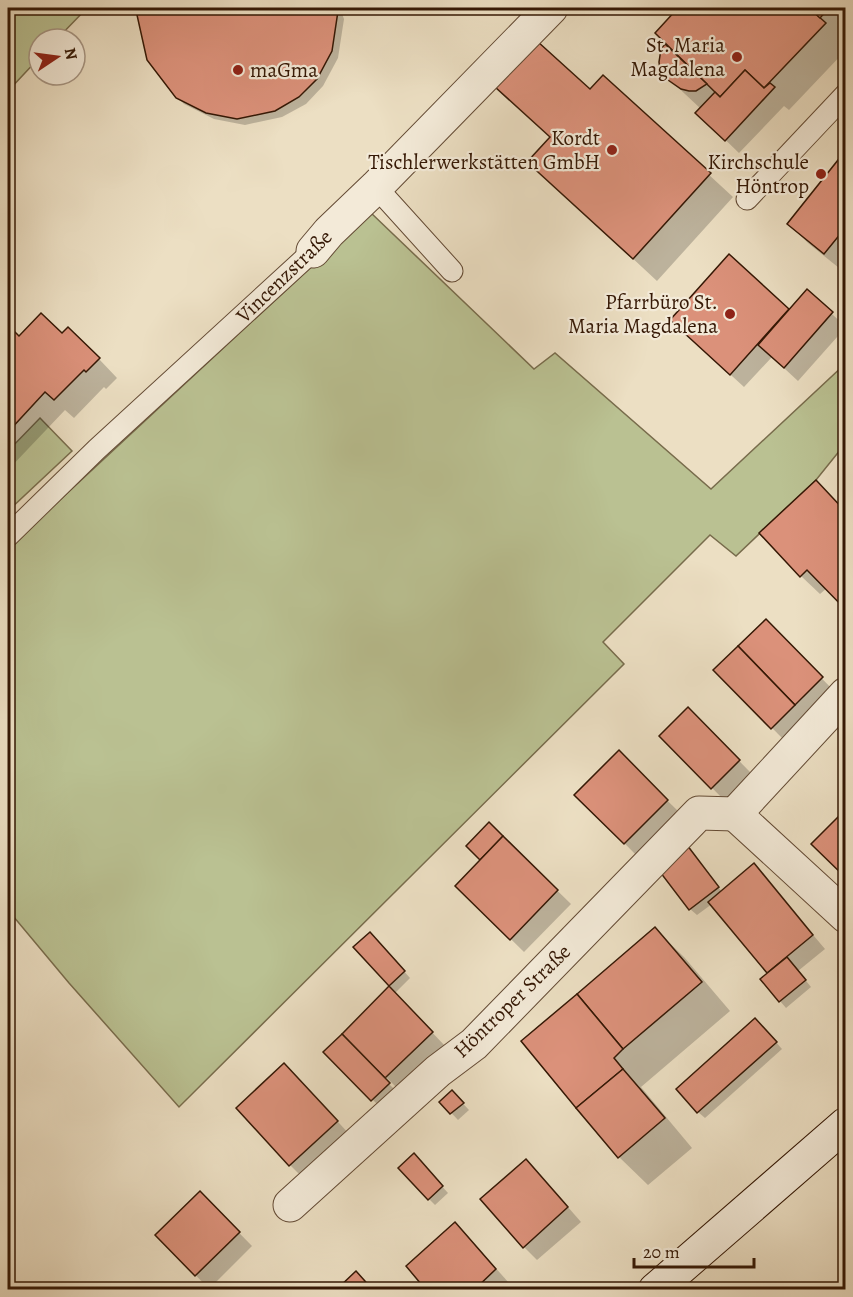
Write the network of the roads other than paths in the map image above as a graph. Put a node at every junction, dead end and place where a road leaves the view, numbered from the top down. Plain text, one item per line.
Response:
1 (551, 8) edge
2 (846, 94) edge
3 (376, 187) junction
4 (747, 199) dead end
5 (313, 251) joint
6 (452, 271) dead end
7 (8, 536) edge
8 (846, 694) edge
9 (735, 814) junction
10 (846, 916) edge
11 (846, 1124) edge
12 (290, 1205) dead end
13 (655, 1290) edge

1 - 3 street, Vincenzstraße
2 - 4 lane
3 - 5 street, Vincenzstraße
3 - 6 lane
5 - 7 lane, Vincenzstraße
8 - 9 street
9 - 10 street
9 - 12 street, Höntroper Straße
11 - 13 street

